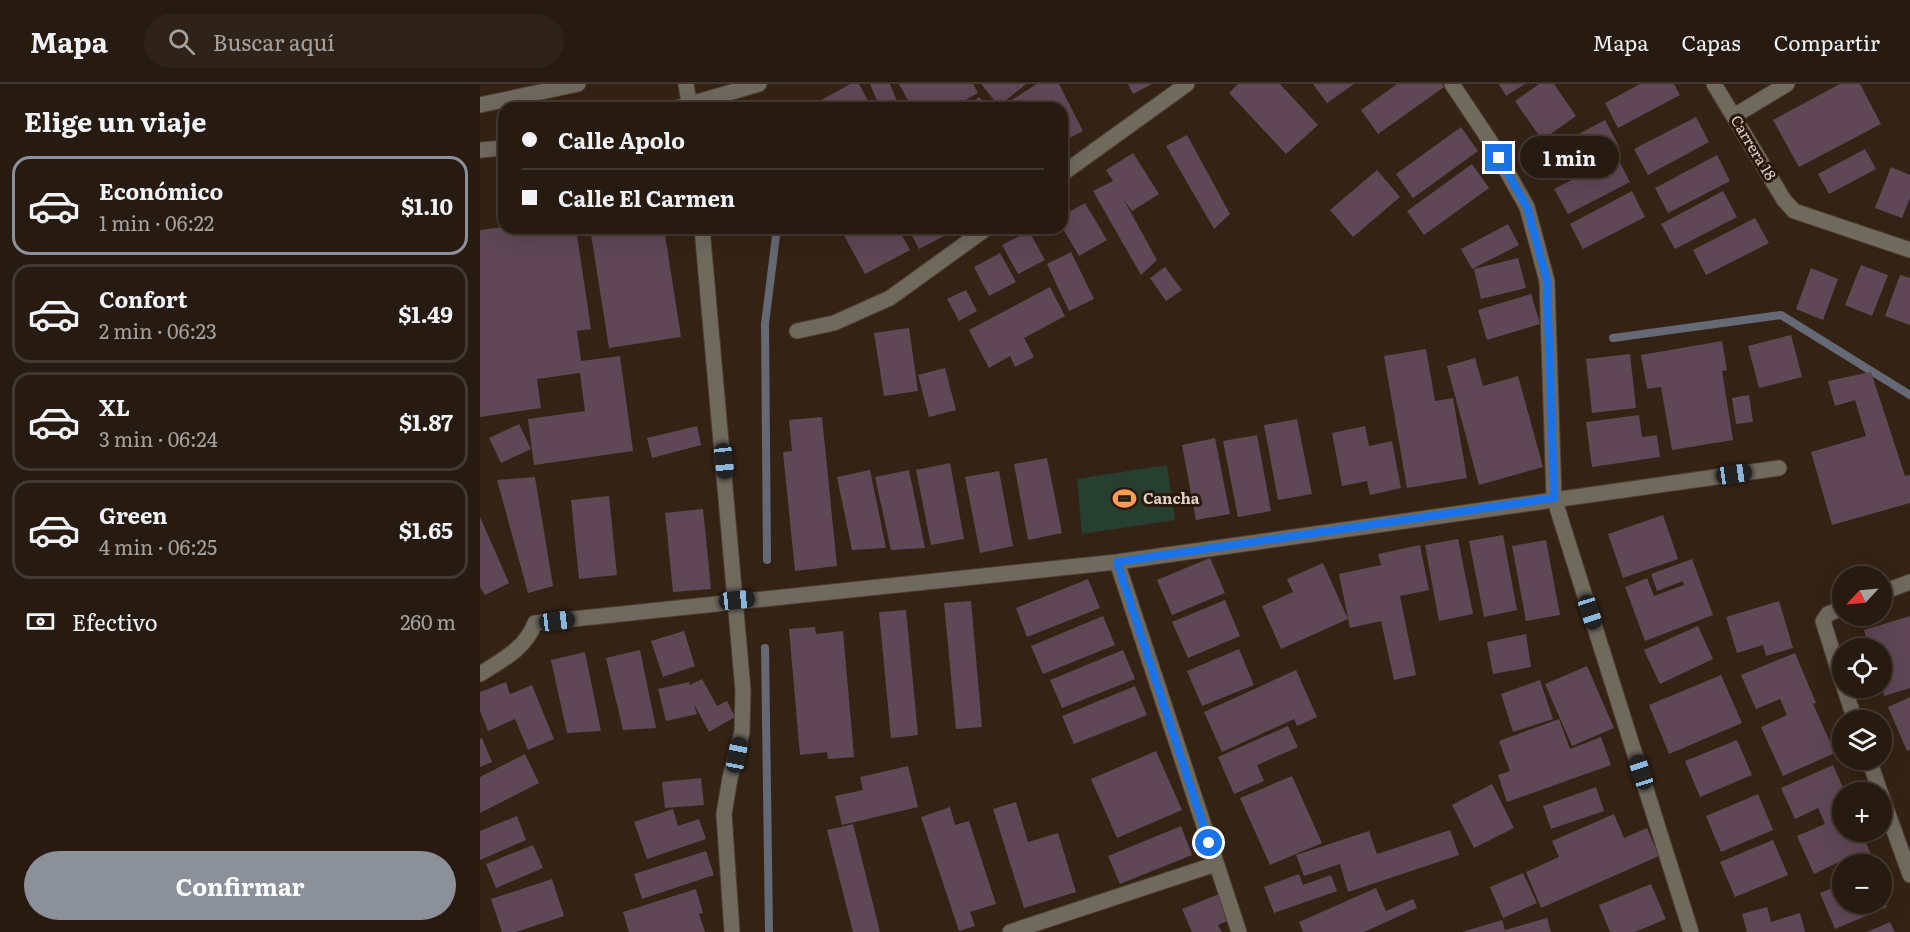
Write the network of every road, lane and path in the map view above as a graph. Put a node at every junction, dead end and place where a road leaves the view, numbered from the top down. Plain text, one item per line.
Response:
1 (578, 84) edge
2 (686, 84) edge
3 (759, 84) edge
4 (1187, 84) edge
5 (1452, 84) edge
6 (1714, 84) edge
7 (1787, 84) edge
8 (686, 102) edge
9 (702, 102) edge
10 (480, 105) edge
11 (1734, 116) junction
12 (498, 148) edge
13 (480, 150) edge
14 (1068, 170) edge
15 (703, 234) edge
16 (979, 234) edge
17 (1910, 250) edge
18 (797, 331) dead end
19 (1779, 468) dead end
20 (1554, 498) junction
21 (1117, 562) junction
22 (1910, 582) edge
23 (1892, 589) edge
24 (737, 600) junction
25 (1832, 612) edge
26 (1832, 650) edge
27 (480, 674) edge
28 (1892, 815) edge
29 (1903, 837) edge
30 (1216, 864) junction
31 (1910, 875) edge
32 (732, 932) edge
33 (1010, 932) edge
34 (1239, 932) edge
35 (1691, 932) edge

1 - 10 street
2 - 8 street
3 - 9 street
4 - 14 street
5 - 20 street
6 - 11 street, Carrera 18
7 - 11 street
11 - 17 street, Carrera 18
12 - 13 street
15 - 24 street
16 - 18 street
19 - 20 street
20 - 21 street
20 - 35 street
21 - 24 street
21 - 30 street
22 - 23 street
24 - 27 street
24 - 32 street
25 - 26 street
28 - 29 street
29 - 31 street
30 - 33 street
30 - 34 street

